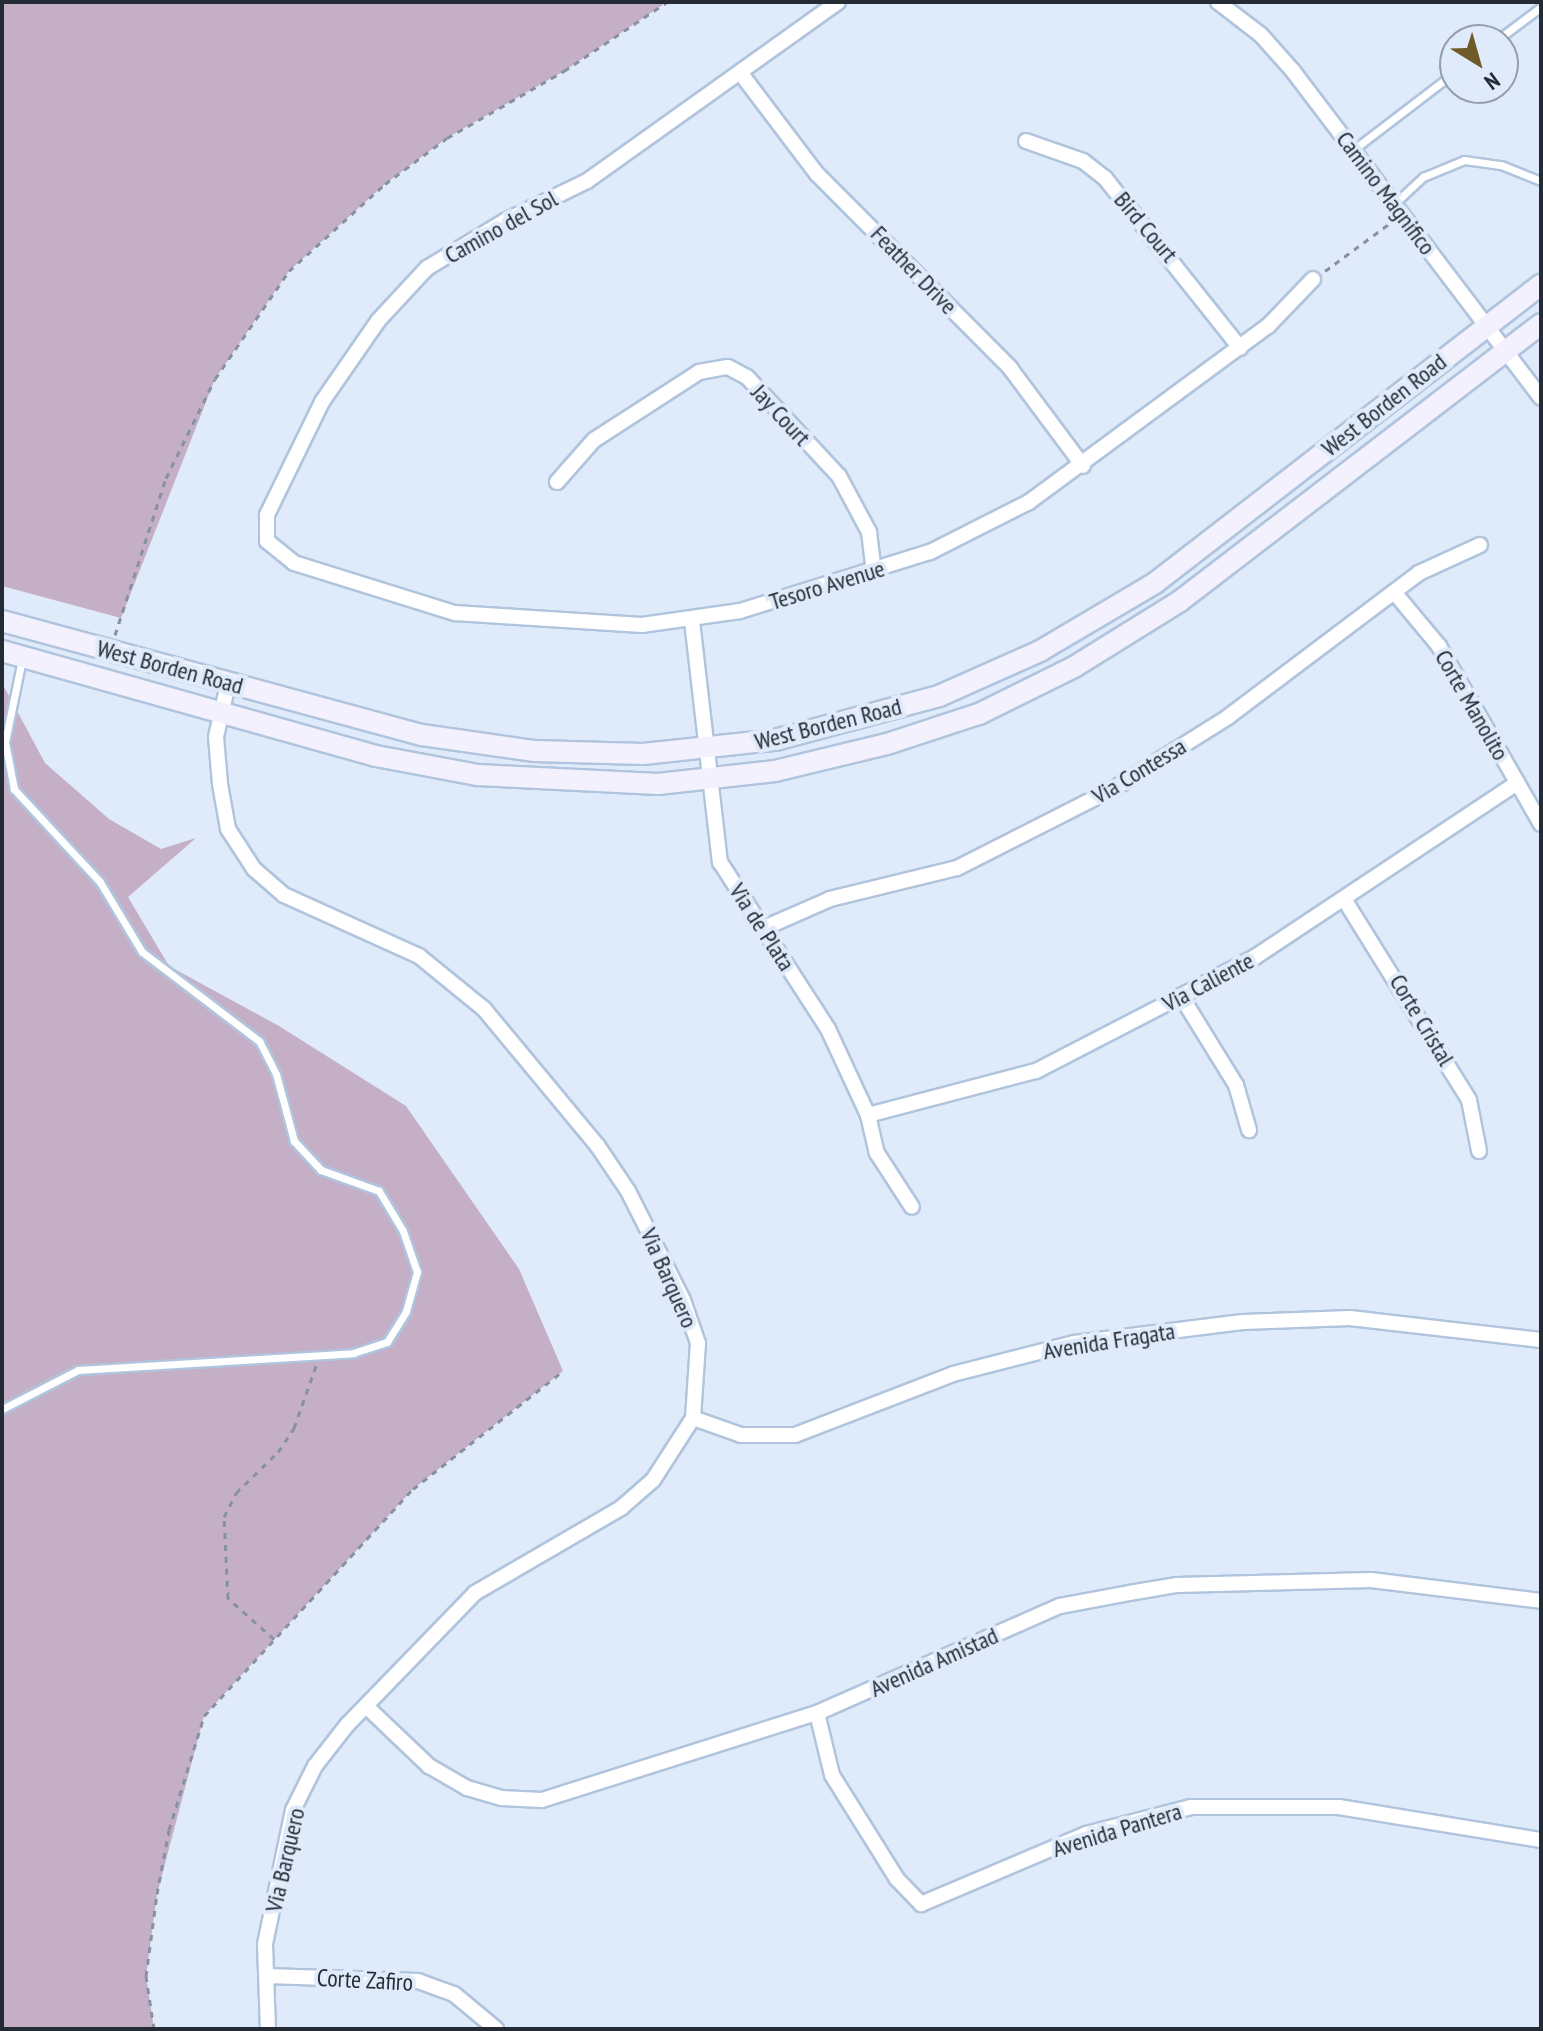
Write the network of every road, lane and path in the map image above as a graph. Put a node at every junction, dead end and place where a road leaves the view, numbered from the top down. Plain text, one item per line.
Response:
1 (667, 2) edge
2 (838, 2) edge
3 (1218, 2) edge
4 (1541, 7) edge
5 (1518, 24) edge
6 (742, 75) junction
7 (1439, 84) edge
8 (1026, 141) dead end
9 (1353, 150) junction
10 (1541, 181) edge
11 (1398, 209) junction
12 (1313, 279) joint
13 (1541, 285) edge
14 (1541, 324) edge
15 (1487, 325) junction
16 (1240, 348) junction
17 (1506, 350) junction
18 (1541, 398) edge
19 (1083, 466) junction
20 (557, 482) dead end
21 (267, 541) joint
22 (1480, 545) dead end
23 (874, 571) junction
24 (1394, 592) junction
25 (2, 621) edge
26 (692, 621) junction
27 (109, 651) junction
28 (12, 654) edge
29 (228, 684) junction
30 (218, 712) junction
31 (710, 750) junction
32 (714, 779) junction
33 (1517, 783) junction
34 (1541, 824) edge
35 (1344, 899) junction
36 (764, 928) junction
37 (1181, 996) junction
38 (868, 1115) junction
39 (1249, 1130) dead end
40 (1479, 1151) dead end
41 (912, 1207) dead end
42 (1541, 1340) edge
43 (320, 1355) junction
44 (563, 1371) dead end
45 (2, 1409) edge
46 (693, 1418) junction
47 (1541, 1601) edge
48 (274, 1639) junction
49 (367, 1707) junction
50 (817, 1713) junction
51 (1541, 1840) edge
52 (267, 1976) junction
53 (154, 2029) edge
54 (268, 2029) edge
55 (496, 2029) edge

1 - 27 path
2 - 6 street, Camino del Sol
3 - 9 street, Camino Magnifico
4 - 5 lane
6 - 19 street, Feather Drive
6 - 21 street, Camino del Sol
7 - 9 lane
8 - 16 street, Bird Court
9 - 11 street, Camino Magnifico
10 - 11 lane
11 - 12 path
11 - 15 street, Camino Magnifico
12 - 16 street, Tesoro Avenue
13 - 15 main road, West Borden Road
14 - 17 main road, West Borden Road
15 - 17 street, Camino Magnifico
15 - 31 main road, West Borden Road
16 - 19 street, Tesoro Avenue
17 - 18 street, Camino Magnifico
17 - 32 main road, West Borden Road
19 - 23 street, Tesoro Avenue
20 - 23 street, Jay Court
21 - 26 street, Tesoro Avenue
22 - 24 street, Via Contessa
23 - 26 street, Tesoro Avenue
24 - 33 street, Corte Manolito
24 - 36 street, Via Contessa
25 - 27 main road, West Borden Road
26 - 31 street, Via de Plata
27 - 29 main road, West Borden Road
28 - 30 main road, West Borden Road
28 - 43 lane
29 - 30 street, Via Barquero
29 - 31 main road, West Borden Road
30 - 32 main road, West Borden Road
30 - 46 street, Via Barquero
31 - 32 street, Via de Plata
32 - 36 street, Via de Plata
33 - 34 street, Corte Manolito
33 - 35 street, Via Caliente
35 - 37 street, Via Caliente
35 - 40 street, Corte Cristal
36 - 38 street, Via de Plata
37 - 38 street, Via Caliente
37 - 39 street
38 - 41 street, Via de Plata
42 - 46 street, Avenida Fragata
43 - 45 lane
43 - 48 path
44 - 48 path
46 - 49 street, Via Barquero
47 - 50 street, Avenida Amistad
48 - 53 path
49 - 50 street, Avenida Amistad
49 - 52 street, Via Barquero
50 - 51 street, Avenida Pantera
52 - 54 street, Via Barquero
52 - 55 street, Corte Zafiro

